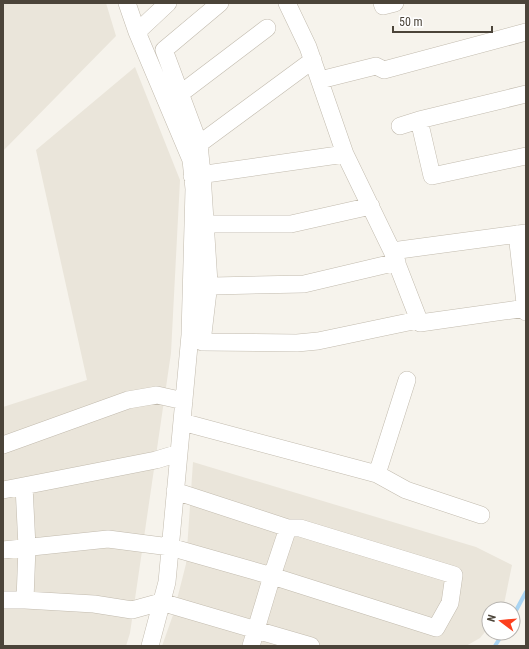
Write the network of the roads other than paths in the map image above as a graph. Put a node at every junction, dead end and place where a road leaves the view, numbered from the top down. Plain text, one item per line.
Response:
1 (127, 3) edge
2 (168, 3) edge
3 (220, 3) edge
4 (287, 3) edge
5 (382, 3) edge
6 (395, 3) edge
7 (267, 28) dead end
8 (137, 32) junction
9 (526, 32) edge
10 (313, 60) junction
11 (320, 80) junction
12 (180, 94) junction
13 (526, 94) edge
14 (419, 120) junction
15 (400, 126) dead end
16 (193, 148) junction
17 (345, 154) junction
18 (526, 156) edge
19 (197, 175) junction
20 (370, 206) junction
21 (206, 224) junction
22 (521, 234) edge
23 (394, 256) junction
24 (191, 279) junction
25 (209, 283) junction
26 (526, 308) edge
27 (526, 312) edge
28 (418, 320) junction
29 (407, 380) dead end
30 (184, 401) junction
31 (182, 422) junction
32 (3, 445) edge
33 (179, 453) junction
34 (377, 474) junction
35 (24, 486) junction
36 (3, 490) edge
37 (175, 491) junction
38 (482, 516) dead end
39 (288, 528) junction
40 (27, 547) junction
41 (170, 547) junction
42 (3, 550) edge
43 (272, 576) junction
44 (3, 600) edge
45 (25, 600) junction
46 (161, 602) junction
47 (256, 630) junction
48 (150, 646) edge
49 (251, 646) edge
50 (311, 646) edge

1 - 8 street
2 - 8 street
3 - 12 street
4 - 10 street
5 - 6 street
7 - 12 street
8 - 16 street
9 - 11 street
10 - 11 street
10 - 16 street
11 - 17 street
12 - 16 street
13 - 14 street
14 - 15 street
14 - 18 street
16 - 19 street
17 - 19 street
17 - 20 street
19 - 21 street
19 - 24 street
20 - 21 street
20 - 23 street
21 - 25 street
22 - 23 street
22 - 26 street
23 - 25 street
23 - 28 street
24 - 25 street
24 - 30 street
25 - 28 street
26 - 27 street
26 - 28 street
29 - 34 street
30 - 31 street
30 - 32 street
31 - 33 street
31 - 34 street
33 - 35 street
33 - 37 street
34 - 38 street
35 - 36 street
35 - 40 street
37 - 39 street
37 - 41 street
39 - 43 street
39 - 43 street
40 - 41 street
40 - 42 street
40 - 45 street
41 - 43 street
41 - 46 street
43 - 47 street
44 - 45 street
45 - 46 street
46 - 47 street
46 - 48 street
47 - 49 street
47 - 50 street

